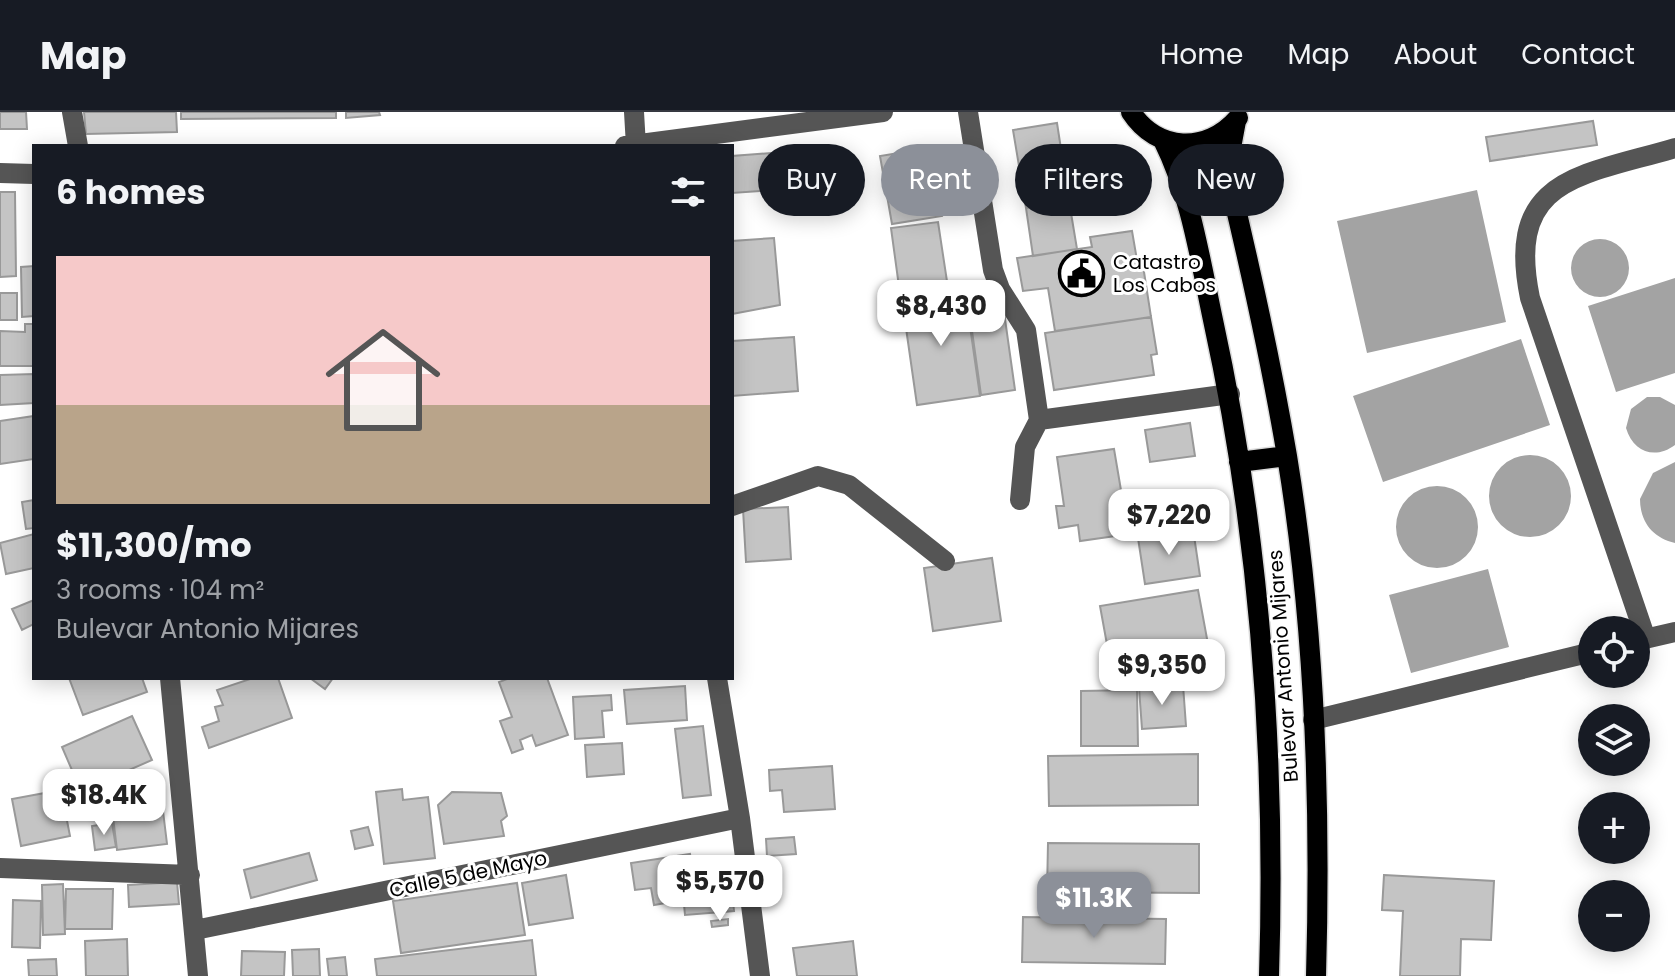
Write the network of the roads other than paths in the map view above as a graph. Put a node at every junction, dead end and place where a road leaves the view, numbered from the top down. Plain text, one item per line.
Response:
1 (72, 112) edge
2 (634, 112) edge
3 (883, 112) edge
4 (968, 112) edge
5 (1131, 112) edge
6 (832, 115) edge
7 (1241, 115) edge
8 (1163, 140) junction
9 (78, 144) edge
10 (632, 144) edge
11 (645, 144) edge
12 (1675, 148) edge
13 (0, 173) edge
14 (32, 174) edge
15 (1230, 394) junction
16 (1039, 420) junction
17 (1287, 456) junction
18 (1239, 462) junction
19 (1020, 500) dead end
20 (734, 505) edge
21 (945, 561) dead end
22 (1633, 616) edge
23 (1675, 632) edge
24 (1650, 638) edge
25 (1578, 655) edge
26 (170, 680) edge
27 (717, 680) edge
28 (1313, 720) junction
29 (740, 818) junction
30 (0, 868) edge
31 (190, 875) junction
32 (195, 930) junction
33 (198, 976) edge
34 (760, 976) edge
35 (1269, 976) edge
36 (1316, 976) edge

1 - 9 street
2 - 10 street
3 - 6 street
4 - 16 street
5 - 8 main road
6 - 11 street
7 - 8 main road
7 - 17 main road, Bulevar Antonio Mijares
8 - 15 main road, Bulevar Antonio Mijares
12 - 22 street
13 - 14 street
15 - 16 street
15 - 18 main road, Bulevar Antonio Mijares
16 - 19 street
17 - 18 main road
17 - 28 main road, Bulevar Antonio Mijares
18 - 35 main road, Bulevar Antonio Mijares
20 - 21 street
23 - 24 street
25 - 28 street
26 - 31 street
27 - 29 street
28 - 36 main road, Bulevar Antonio Mijares
29 - 32 street, Calle 5 de Mayo
29 - 34 street
30 - 31 street
31 - 32 street
32 - 33 street

